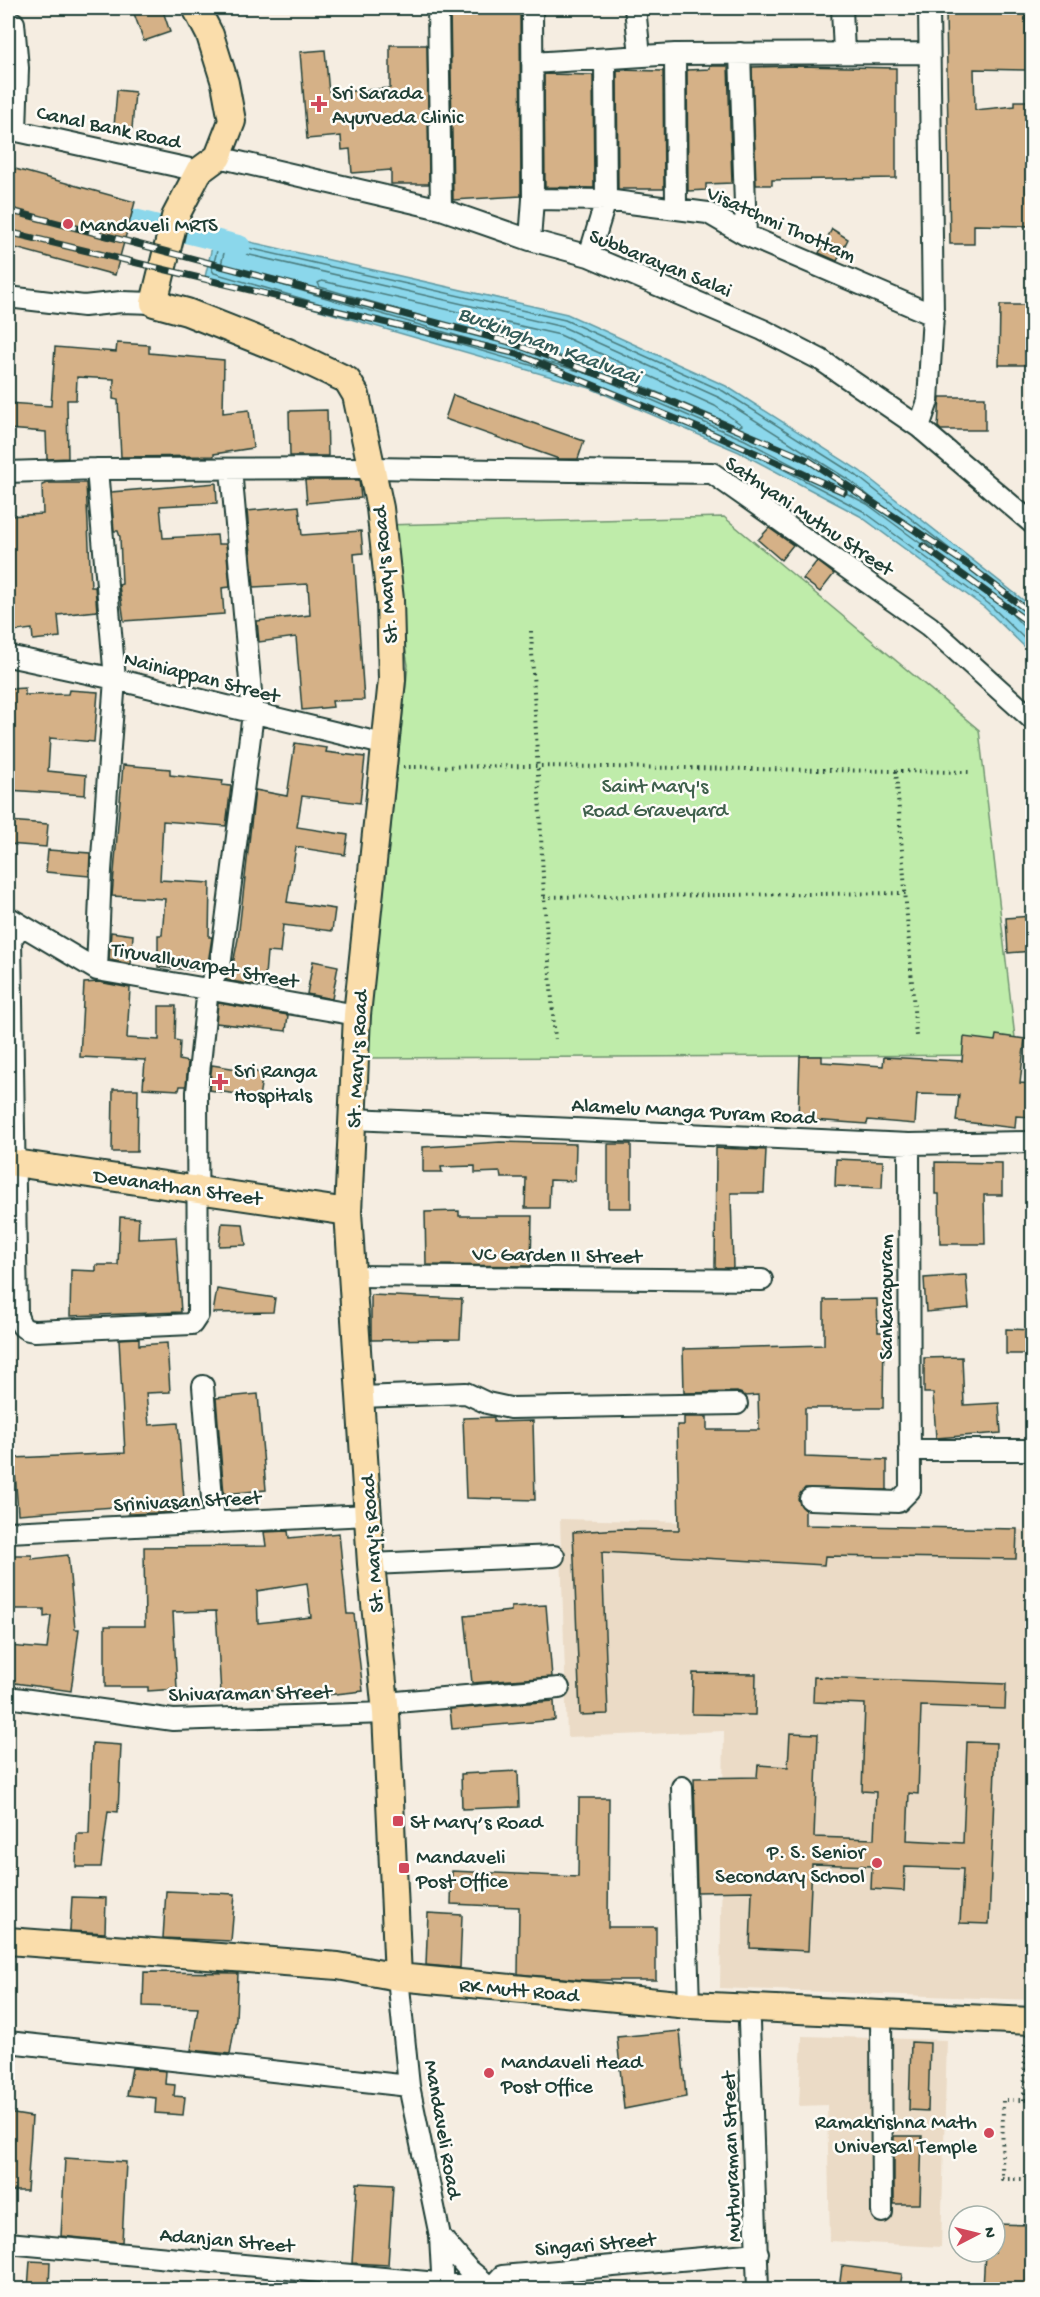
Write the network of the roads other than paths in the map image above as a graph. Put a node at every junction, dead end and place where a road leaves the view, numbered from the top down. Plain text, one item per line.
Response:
1 (201, 8) edge
2 (438, 8) edge
3 (532, 8) edge
4 (635, 8) edge
5 (842, 8) edge
6 (928, 8) edge
7 (12, 19) edge
8 (929, 52) junction
9 (740, 53) junction
10 (844, 53) junction
11 (675, 54) junction
12 (640, 55) junction
13 (605, 61) junction
14 (532, 63) junction
15 (12, 130) edge
16 (209, 164) junction
17 (533, 199) junction
18 (606, 200) junction
19 (676, 207) junction
20 (441, 209) junction
21 (746, 235) junction
22 (530, 240) junction
23 (589, 256) junction
24 (8, 297) edge
25 (154, 303) junction
26 (933, 315) junction
27 (919, 427) junction
28 (371, 468) junction
29 (97, 469) junction
30 (231, 470) junction
31 (8, 472) edge
32 (1032, 523) edge
33 (8, 656) edge
34 (115, 679) junction
35 (253, 714) junction
36 (1032, 719) edge
37 (383, 756) junction
38 (14, 922) edge
39 (97, 970) junction
40 (208, 988) junction
41 (357, 1015) junction
42 (352, 1119) junction
43 (1032, 1142) edge
44 (909, 1144) junction
45 (12, 1163) edge
46 (196, 1189) junction
47 (348, 1212) junction
48 (352, 1276) junction
49 (762, 1281) dead end
50 (203, 1386) dead end
51 (360, 1397) junction
52 (737, 1404) dead end
53 (909, 1450) junction
54 (1032, 1450) edge
55 (810, 1499) dead end
56 (369, 1515) junction
57 (214, 1523) junction
58 (8, 1532) edge
59 (554, 1556) dead end
60 (370, 1564) junction
61 (559, 1688) dead end
62 (8, 1696) edge
63 (386, 1708) junction
64 (682, 1786) dead end
65 (8, 1941) edge
66 (8, 1951) edge
67 (398, 1977) junction
68 (689, 2005) junction
69 (881, 2012) junction
70 (1030, 2021) edge
71 (749, 2023) dead end
72 (8, 2042) edge
73 (409, 2086) junction
74 (882, 2212) dead end
75 (440, 2236) junction
76 (8, 2243) edge
77 (758, 2253) junction
78 (443, 2286) edge
79 (491, 2289) edge
80 (758, 2289) edge

1 - 16 main road
2 - 20 street
3 - 14 street
4 - 12 street
5 - 10 street
6 - 8 street
7 - 15 street
8 - 10 street
8 - 26 street
9 - 10 street
9 - 11 street
9 - 21 street
11 - 12 street
11 - 19 street
12 - 13 street
13 - 14 street
13 - 18 street
14 - 17 street
15 - 16 street, Canal Bank Road
16 - 20 street, Subbarayan Salai
16 - 25 main road
17 - 18 street, Visatchmi Thottam
17 - 22 street
18 - 19 street, Visatchmi Thottam
18 - 23 street
19 - 21 street, Visatchmi Thottam
20 - 22 street, Subbarayan Salai
21 - 26 street, Visatchmi Thottam
22 - 23 street, Subbarayan Salai
23 - 27 street, Subbarayan Salai
24 - 25 street
25 - 28 main road, St. Mary's Road
26 - 27 street
27 - 32 street, Subbarayan Salai
28 - 30 street, Sathyani Muthu Street
28 - 36 street, Sathyani Muthu Street
28 - 37 main road, St. Mary's Road
29 - 30 street, Sathyani Muthu Street
29 - 31 street, Sathyani Muthu Street
29 - 34 street
30 - 35 street
33 - 34 street, Nainiappan Street
34 - 35 street, Nainiappan Street
34 - 39 street
35 - 37 street, Nainiappan Street
35 - 40 street
37 - 41 main road, St. Mary's Road
38 - 39 street, Tiruvalluvarpet Street
38 - 45 street
39 - 40 street, Tiruvalluvarpet Street
40 - 41 street, Tiruvalluvarpet Street
40 - 46 street
41 - 42 main road, St. Mary's Road
42 - 44 street, Alamelu Manga Puram Road
42 - 47 main road, St. Mary's Road
43 - 44 street, Alamelu Manga Puram Road
44 - 53 street, Sankarapuram
45 - 46 main road, Devanathan Street
45 - 46 street
46 - 47 main road, Devanathan Street
47 - 48 main road, St. Mary's Road
48 - 49 street, VC Garden II Street
48 - 51 main road, St. Mary's Road
50 - 57 street
51 - 52 street
51 - 56 main road, St. Mary's Road
53 - 54 street
53 - 55 street, Sankarapuram
56 - 57 street, Srinivasan Street
56 - 60 main road, St. Mary's Road
57 - 58 street, Srinivasan Street
59 - 60 street
60 - 63 main road, St. Mary's Road
61 - 63 street, Shivaraman Street
62 - 63 street, Shivaraman Street
63 - 67 main road, St. Mary's Road
64 - 68 street
65 - 66 street
65 - 67 main road, RK Mutt Road
67 - 68 main road, RK Mutt Road
67 - 73 street, Mandaveli Road
68 - 69 main road, RK Mutt Road
69 - 70 main road, RK Mutt Road
69 - 74 street
71 - 77 street, Muthuraman Street
72 - 73 street
73 - 75 street, Mandaveli Road
75 - 78 street, Mandaveli Road
75 - 79 street
76 - 78 street, Adanjan Street
77 - 79 street, Singari Street
77 - 80 street, Muthuraman Street
78 - 79 street

